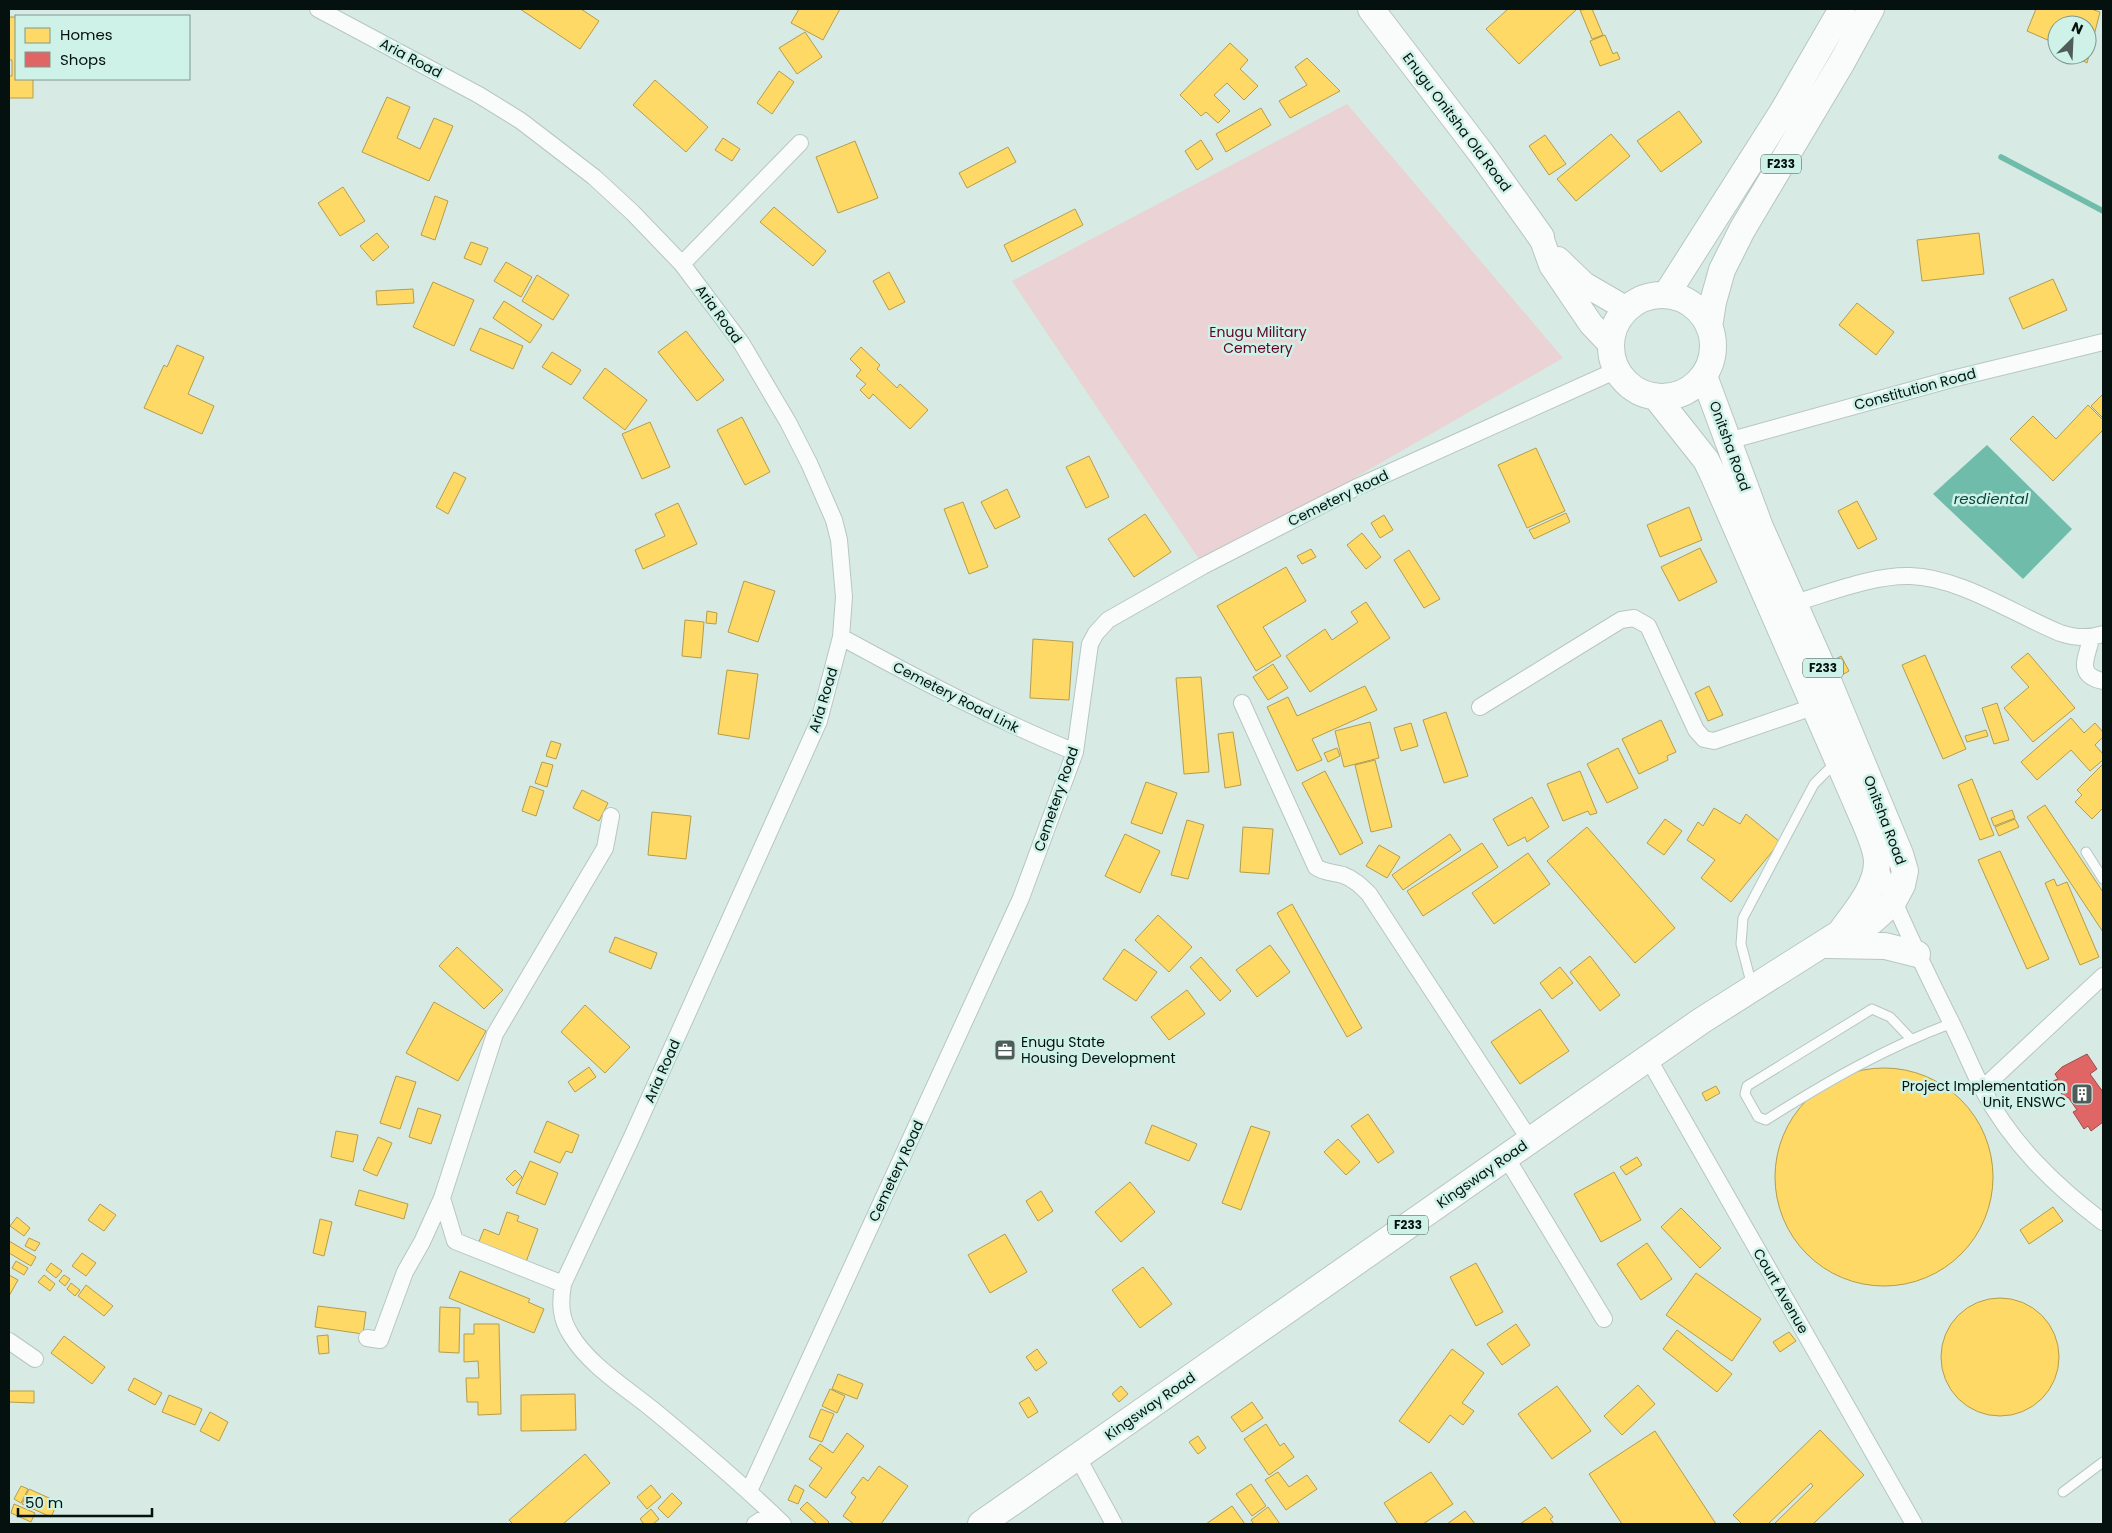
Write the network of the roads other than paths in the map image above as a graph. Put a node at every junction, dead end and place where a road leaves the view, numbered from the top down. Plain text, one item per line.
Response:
1 (318, 9) edge
2 (1371, 9) edge
3 (1842, 9) edge
4 (1871, 9) edge
5 (800, 143) dead end
6 (1541, 237) junction
7 (682, 264) junction
8 (1666, 296) junction
9 (1627, 308) junction
10 (1709, 327) junction
11 (2103, 342) edge
12 (1611, 345) junction
13 (1617, 370) junction
14 (1704, 376) junction
15 (1656, 397) junction
16 (1728, 441) junction
17 (1794, 603) junction
18 (2097, 636) edge
19 (841, 637) junction
20 (2103, 681) edge
21 (1242, 703) dead end
22 (1480, 707) dead end
23 (1813, 707) junction
24 (1075, 752) junction
25 (1838, 760) junction
26 (611, 816) dead end
27 (2086, 852) dead end
28 (1877, 862) junction
29 (2103, 878) edge
30 (1894, 902) junction
31 (1831, 939) junction
32 (1917, 954) junction
33 (2103, 976) edge
34 (1753, 988) junction
35 (1952, 1023) junction
36 (1911, 1039) junction
37 (1648, 1058) junction
38 (1983, 1088) junction
39 (1530, 1140) junction
40 (1506, 1157) junction
41 (442, 1198) junction
42 (2103, 1222) edge
43 (563, 1284) junction
44 (1604, 1319) dead end
45 (368, 1338) dead end
46 (9, 1341) edge
47 (35, 1359) dead end
48 (1078, 1456) junction
49 (2103, 1462) edge
50 (749, 1491) junction
51 (2063, 1492) dead end
52 (778, 1519) edge
53 (755, 1524) edge
54 (981, 1524) edge
55 (1114, 1524) edge
56 (1914, 1524) edge

1 - 7 street, Aria Road
2 - 6 main road, Enugu Onitsha Old Road
3 - 8 main road, F233
4 - 10 main road, F233
5 - 7 street
6 - 9 main road
6 - 12 main road
7 - 19 street, Aria Road
8 - 9 main road, F233
8 - 10 main road, F233
9 - 12 main road
10 - 14 main road, F233
11 - 16 street, Constitution Road
12 - 13 main road
13 - 15 main road
13 - 24 street, Cemetery Road
14 - 15 main road
14 - 16 main road, Onitsha Road / F233
15 - 23 main road, Onitsha Road / F233
16 - 17 main road, Onitsha Road / F233
17 - 18 street
17 - 30 main road, Onitsha Road / F233
18 - 20 street
19 - 24 street, Cemetery Road Link
19 - 43 street, Aria Road
21 - 39 street
22 - 23 street
23 - 25 main road, Onitsha Road / F233
24 - 50 street, Cemetery Road
25 - 28 main road, Onitsha Road / F233
25 - 34 lane
26 - 41 street
27 - 29 lane
28 - 30 street
28 - 31 main road, Onitsha Road / F233
30 - 31 main road, Onitsha Road / F233
30 - 32 street
31 - 32 main road
31 - 34 main road, Kingsway Road / F233
32 - 35 street
33 - 38 street
34 - 37 main road, Kingsway Road / F233
35 - 36 lane
35 - 38 street
36 - 36 lane
37 - 39 main road, Kingsway Road / F233
37 - 56 street, Court Avenue
38 - 42 street
39 - 40 main road, Kingsway Road / F233
40 - 44 street
40 - 48 main road, Kingsway Road / F233
41 - 43 street
41 - 45 street
43 - 50 street, Aria Road
46 - 47 street
48 - 54 main road, Kingsway Road / F233
48 - 55 street
49 - 51 lane
50 - 52 street, Aria Road
52 - 53 street

